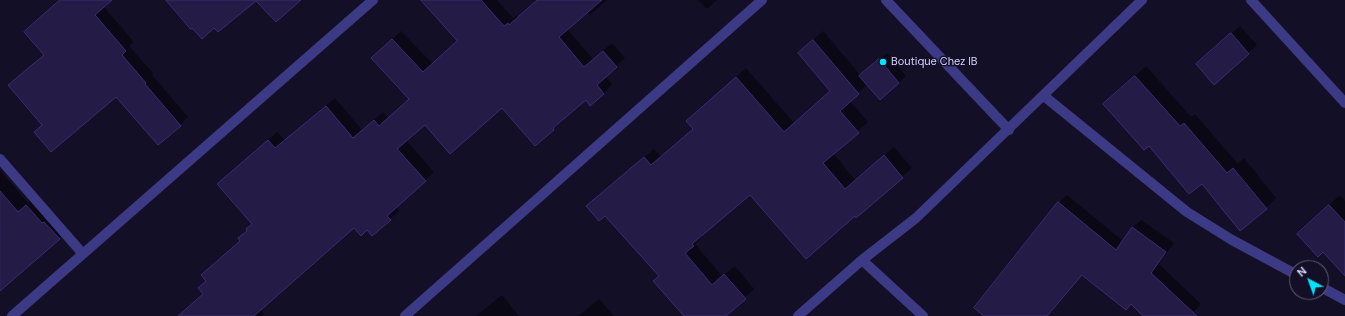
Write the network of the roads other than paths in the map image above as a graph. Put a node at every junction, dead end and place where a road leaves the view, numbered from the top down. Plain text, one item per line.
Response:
1 (373, 0) edge
2 (762, 0) edge
3 (1142, 0) edge
4 (1251, 0) edge
5 (888, 1) edge
6 (1044, 96) junction
7 (1345, 103) edge
8 (1009, 130) junction
9 (0, 159) edge
10 (83, 254) junction
11 (862, 260) junction
12 (1289, 271) edge
13 (1329, 291) edge
14 (1345, 300) edge
15 (12, 316) edge
16 (405, 316) edge
17 (798, 316) edge
18 (923, 316) edge

1 - 10 street
2 - 16 street
3 - 6 street
4 - 7 street
5 - 8 street
6 - 8 street
6 - 12 street
8 - 11 street
9 - 10 street
10 - 15 street
11 - 17 street
11 - 18 street
13 - 14 street

